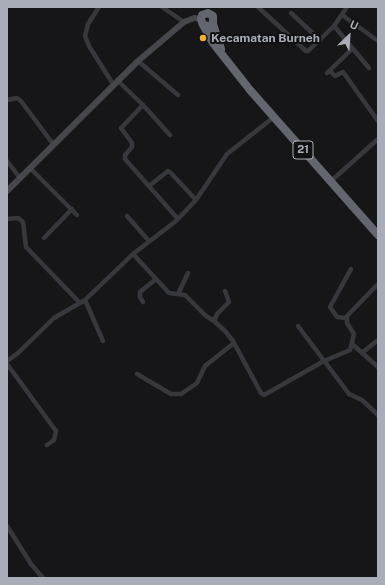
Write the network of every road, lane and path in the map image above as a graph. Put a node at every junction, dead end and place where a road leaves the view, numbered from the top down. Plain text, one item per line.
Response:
1 (99, 7) edge
2 (162, 7) edge
3 (216, 7) edge
4 (258, 7) edge
5 (347, 7) edge
6 (291, 13) dead end
7 (342, 15) junction
8 (203, 16) edge
9 (213, 20) junction
10 (184, 22) junction
11 (334, 26) junction
12 (320, 40) junction
13 (378, 41) edge
14 (352, 49) junction
15 (138, 61) junction
16 (229, 64) junction
17 (368, 68) dead end
18 (115, 82) junction
19 (178, 95) dead end
20 (7, 100) edge
21 (143, 105) junction
22 (274, 117) junction
23 (378, 121) edge
24 (170, 135) dead end
25 (378, 139) edge
26 (53, 144) junction
27 (7, 161) edge
28 (30, 168) junction
29 (20, 178) junction
30 (330, 182) junction
31 (149, 186) junction
32 (7, 190) edge
33 (196, 200) junction
34 (72, 209) junction
35 (77, 215) dead end
36 (127, 216) dead end
37 (7, 219) edge
38 (178, 219) junction
39 (377, 232) edge
40 (44, 238) dead end
41 (149, 241) junction
42 (133, 254) junction
43 (351, 269) dead end
44 (188, 273) dead end
45 (156, 279) junction
46 (378, 284) edge
47 (225, 291) dead end
48 (178, 294) junction
49 (85, 300) junction
50 (143, 302) dead end
51 (80, 303) junction
52 (346, 318) junction
53 (214, 321) junction
54 (298, 326) dead end
55 (378, 340) edge
56 (103, 341) dead end
57 (234, 343) junction
58 (352, 344) junction
59 (363, 352) junction
60 (7, 361) edge
61 (324, 361) junction
62 (7, 364) edge
63 (378, 367) edge
64 (137, 374) dead end
65 (378, 416) edge
66 (47, 445) dead end
67 (7, 526) edge
68 (43, 578) edge

1 - 18 street
2 - 10 street
3 - 9 highway
4 - 12 street
5 - 7 street
6 - 12 street
7 - 11 street
7 - 13 street
8 - 9 highway
8 - 9 highway
8 - 10 main road
8 - 16 highway, 21
9 - 16 highway, 21
10 - 15 main road
11 - 12 street
11 - 14 street
14 - 17 street
14 - 23 street
15 - 18 main road
15 - 19 street
16 - 22 highway, 21
18 - 21 street
18 - 26 main road
20 - 26 street
21 - 24 street
21 - 31 street
22 - 30 highway, 21
22 - 33 street
25 - 30 street
26 - 28 main road
27 - 29 street
28 - 29 main road
28 - 34 street
29 - 32 main road
30 - 39 highway, 21
31 - 33 street
31 - 38 street
33 - 38 street
34 - 35 street
34 - 40 street
36 - 41 street
37 - 51 street
38 - 41 street
41 - 42 street
42 - 45 street
42 - 49 street
43 - 52 street
44 - 48 street
45 - 48 street
45 - 50 street
46 - 52 street
47 - 53 street
48 - 53 street
49 - 51 street
49 - 56 street
51 - 60 street
52 - 58 street
53 - 57 street
54 - 61 street
55 - 59 street
57 - 61 street
57 - 64 street
58 - 59 street
58 - 61 street
59 - 63 street
61 - 65 street
62 - 66 street
67 - 68 street

